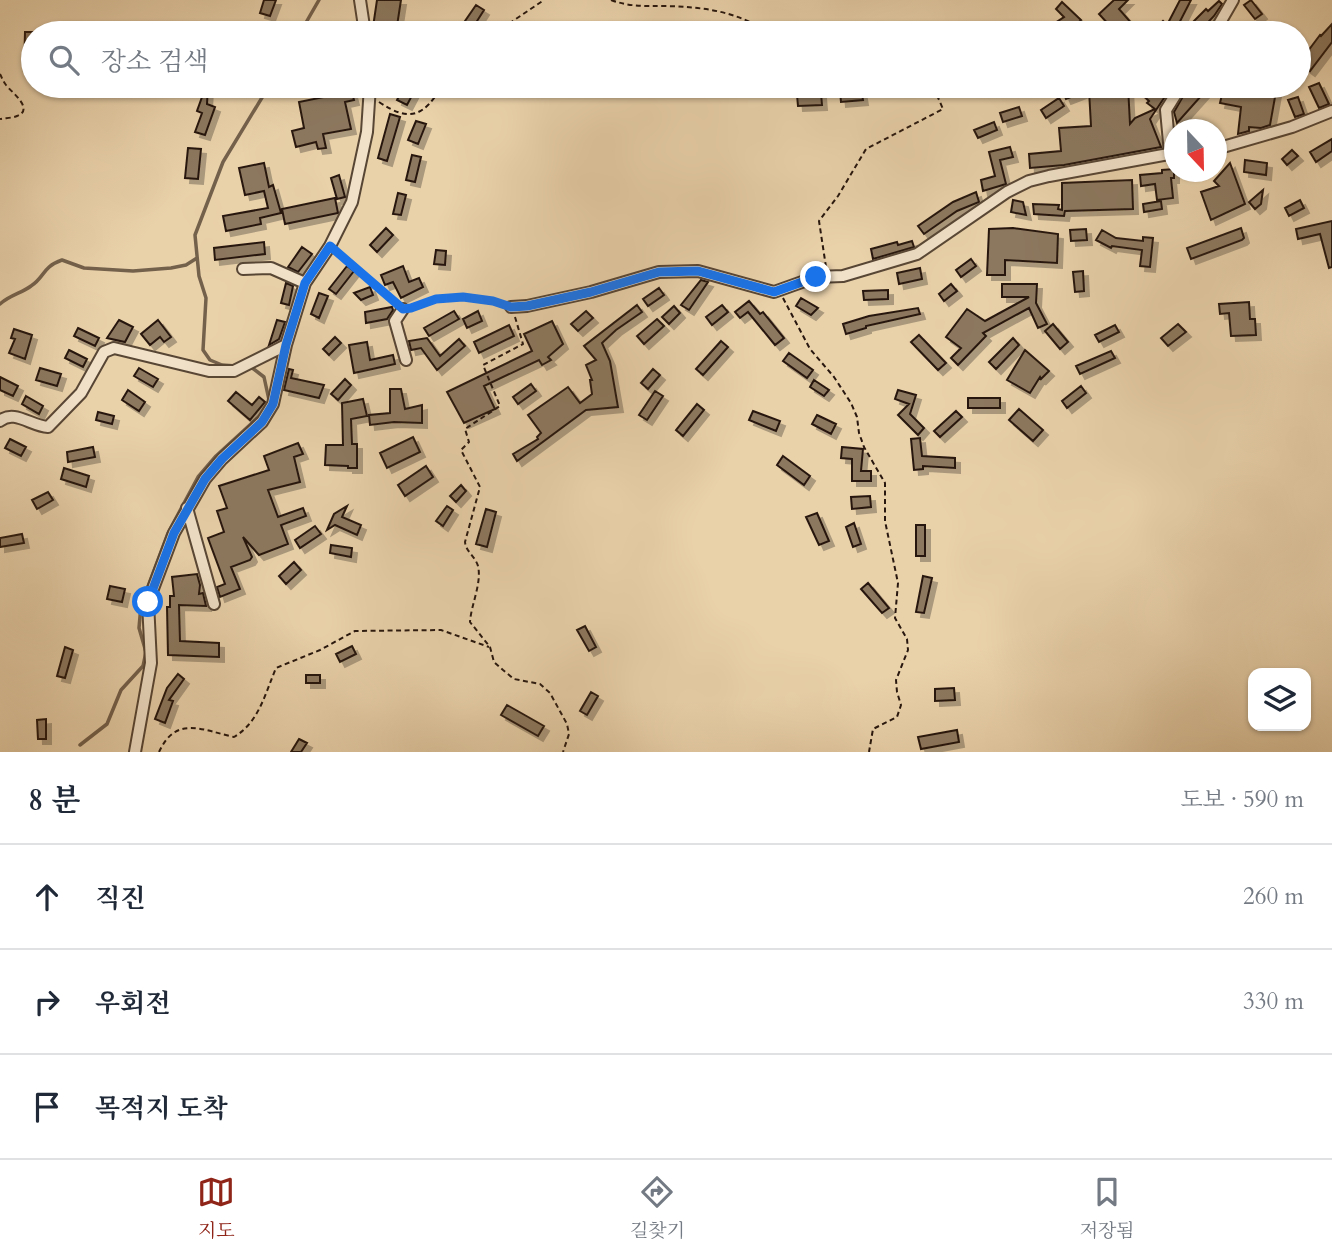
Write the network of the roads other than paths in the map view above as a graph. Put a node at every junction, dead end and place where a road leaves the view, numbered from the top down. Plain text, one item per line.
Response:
1 (360, 0) edge
2 (1233, 0) edge
3 (363, 21) edge
4 (1221, 21) edge
5 (369, 98) edge
6 (1174, 98) edge
7 (1332, 111) edge
8 (1167, 119) edge
9 (1227, 146) edge
10 (1164, 155) edge
11 (243, 269) dead end
12 (305, 283) junction
13 (511, 307) road end
14 (403, 309) road end
15 (286, 345) junction
16 (406, 360) dead end
17 (0, 421) edge
18 (187, 508) junction
19 (214, 604) dead end
20 (135, 752) edge

1 - 3 street
2 - 4 street
5 - 12 street
6 - 8 street
7 - 9 street
10 - 13 street
11 - 12 street
12 - 15 street
14 - 16 street
15 - 17 street
15 - 18 street
18 - 19 street
18 - 20 street

